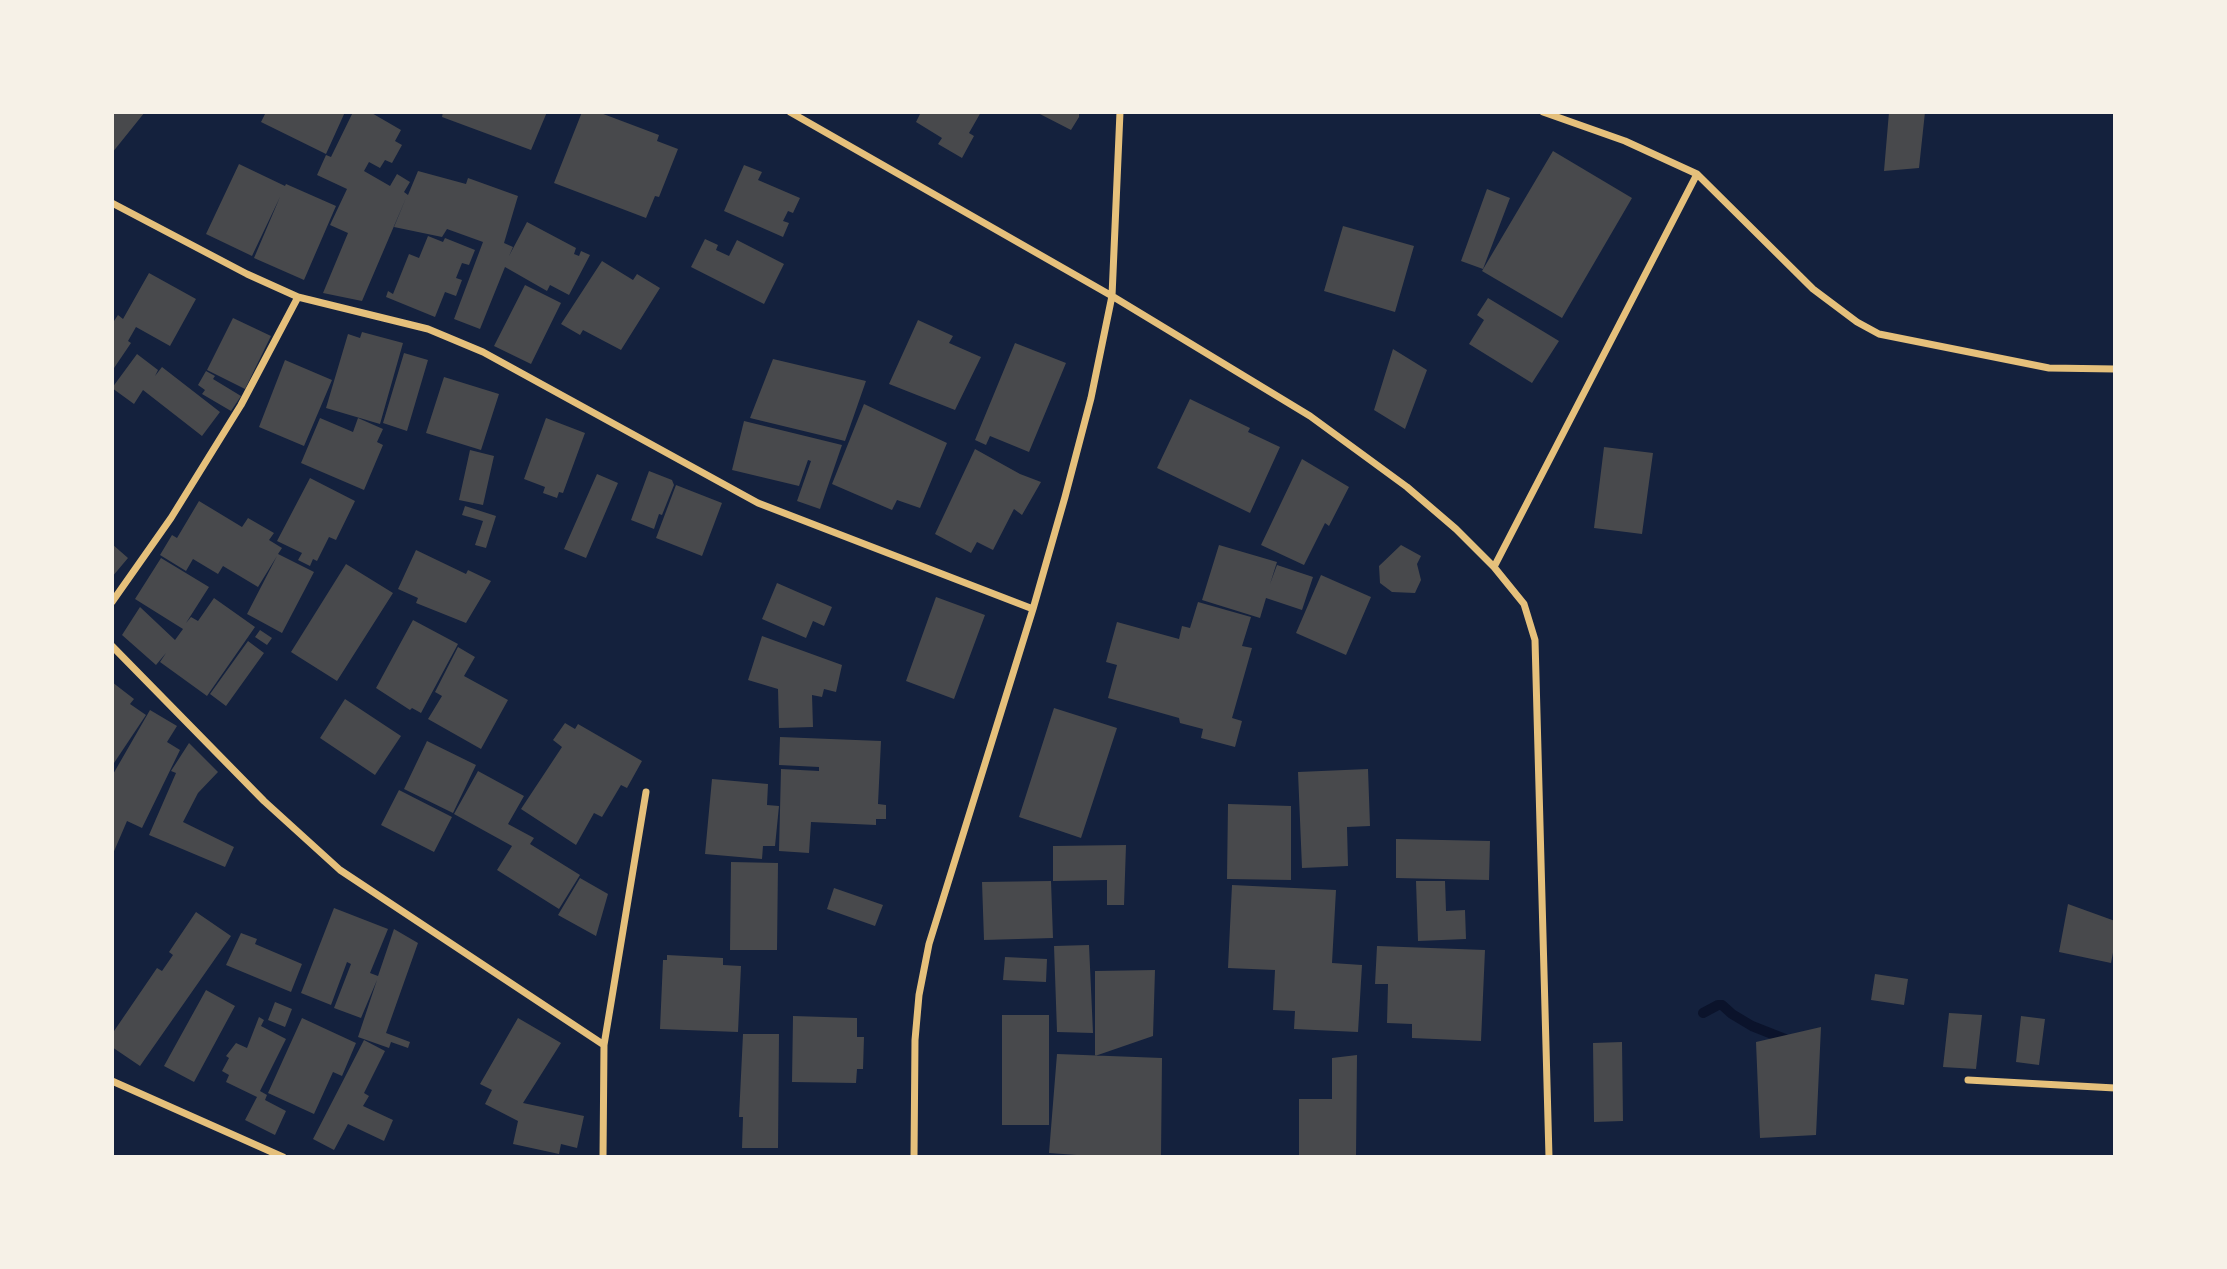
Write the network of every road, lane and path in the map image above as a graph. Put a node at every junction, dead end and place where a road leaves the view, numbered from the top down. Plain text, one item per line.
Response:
1 (790, 112) edge
2 (1120, 112) edge
3 (1543, 112) edge
4 (1697, 174) junction
5 (112, 204) edge
6 (1112, 296) junction
7 (298, 297) junction
8 (2115, 369) edge
9 (1494, 567) junction
10 (112, 602) edge
11 (1033, 609) junction
12 (112, 646) edge
13 (646, 792) dead end
14 (604, 1045) junction
15 (1968, 1080) dead end
16 (112, 1081) edge
17 (2115, 1088) edge
18 (283, 1157) edge
19 (603, 1157) edge
20 (914, 1157) edge
21 (1549, 1157) edge

1 - 6 street
2 - 6 street
3 - 4 street
4 - 8 street
4 - 9 street
5 - 7 street
6 - 9 street
6 - 11 street
7 - 10 street
7 - 11 street
9 - 21 street
11 - 20 street
12 - 14 street
13 - 14 street
14 - 19 street
15 - 17 street
16 - 18 street

